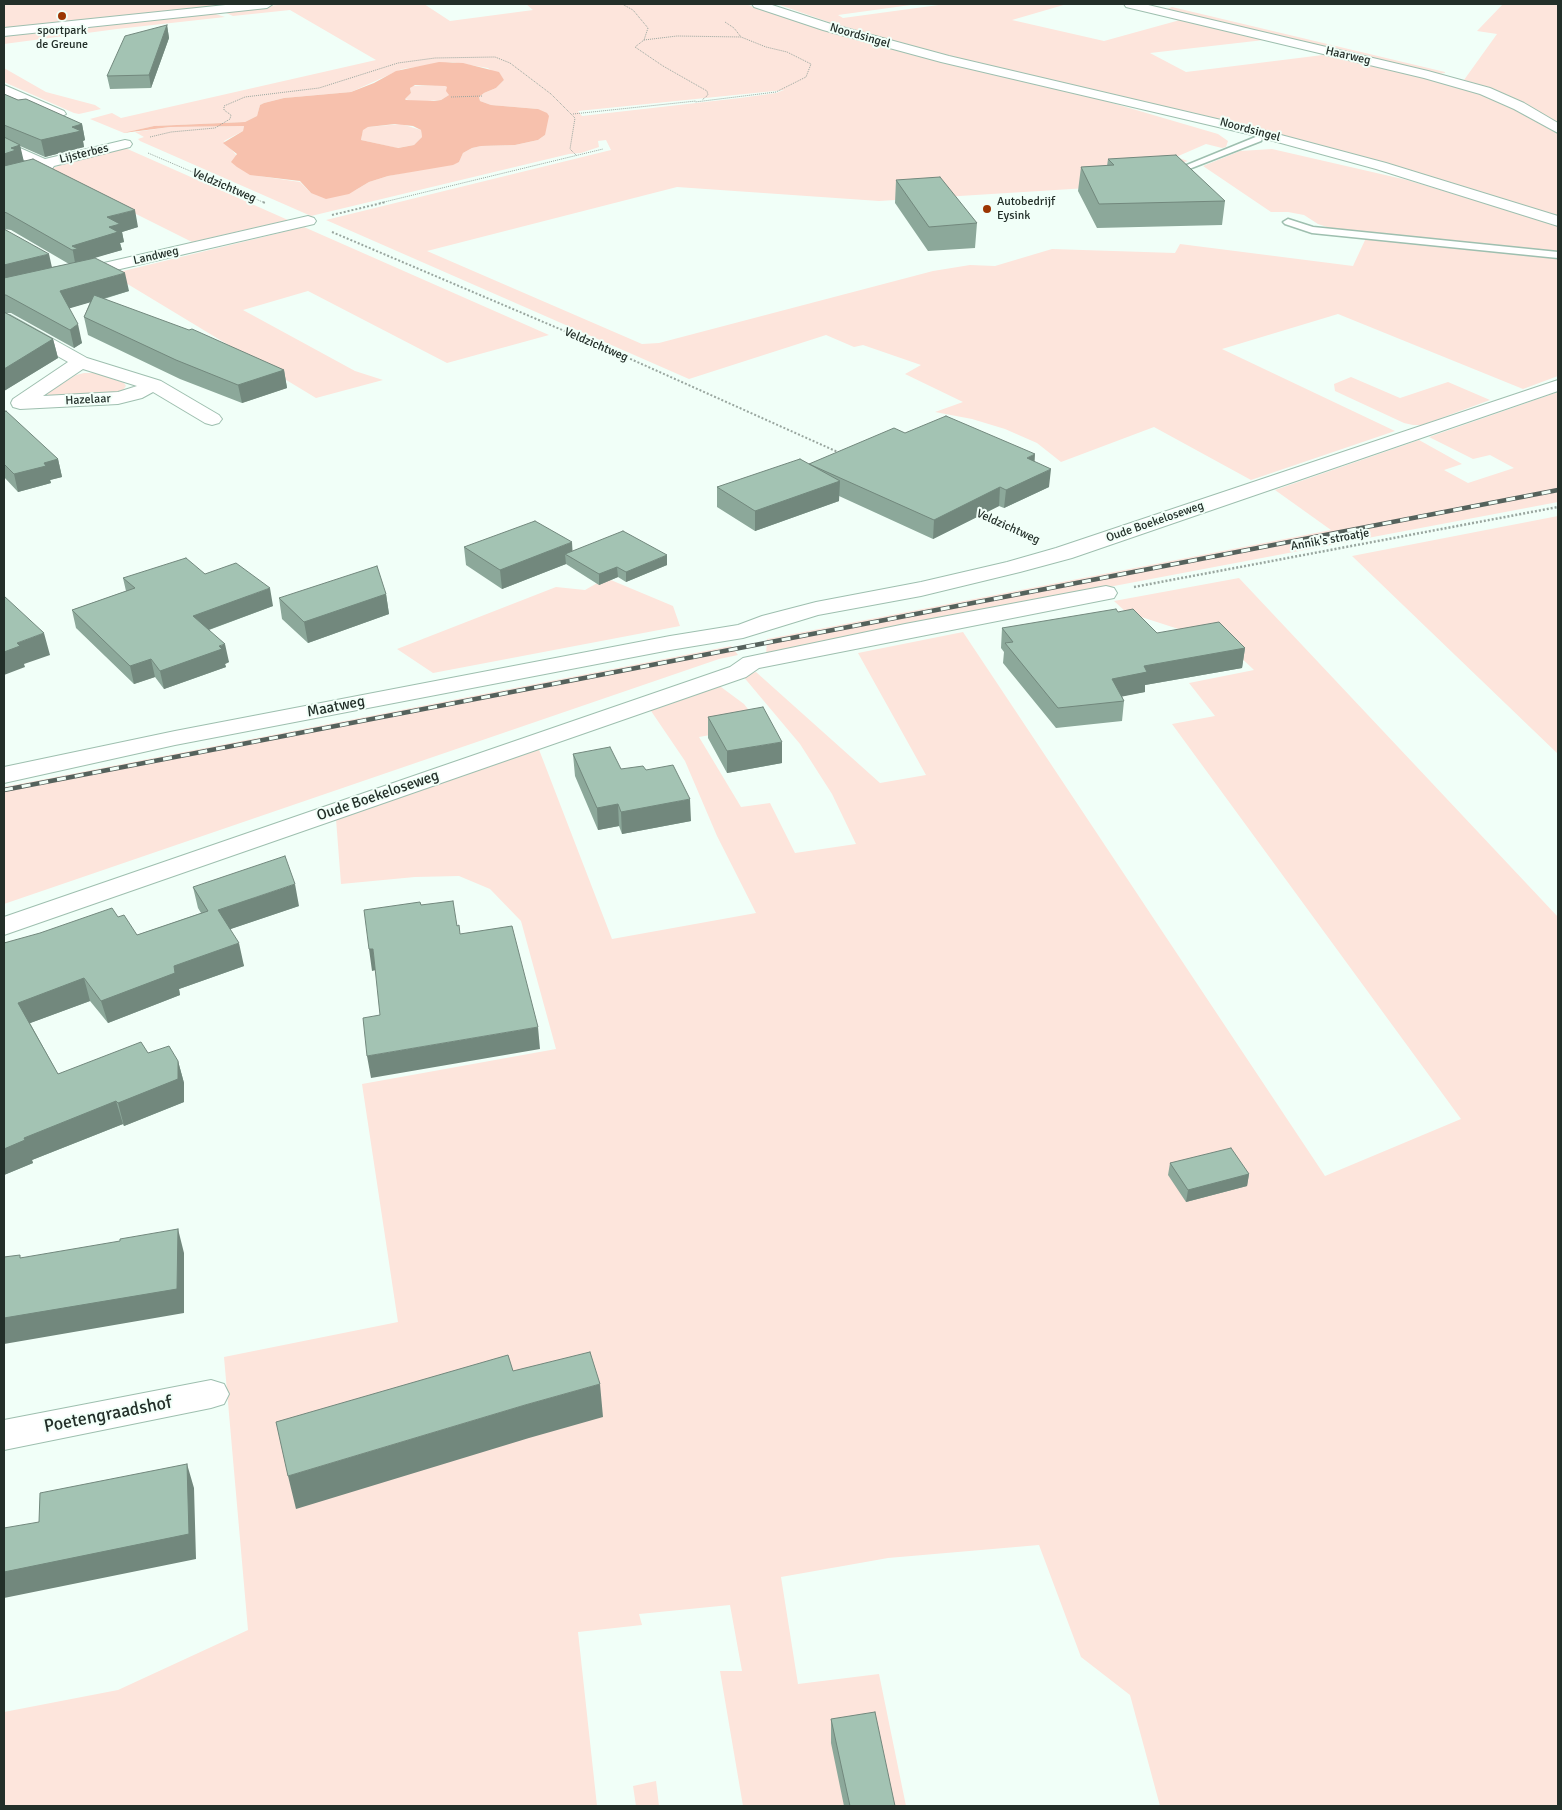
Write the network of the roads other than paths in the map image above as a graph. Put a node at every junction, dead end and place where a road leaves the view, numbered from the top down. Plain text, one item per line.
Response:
1 (267, 4) edge
2 (758, 4) edge
3 (1130, 4) edge
4 (4, 32) edge
5 (4, 89) edge
6 (1081, 92) junction
7 (73, 121) edge
8 (1558, 129) edge
9 (1258, 139) junction
10 (4, 144) edge
11 (125, 144) road end
12 (44, 164) junction
13 (1186, 167) edge
14 (4, 178) edge
15 (1416, 178) junction
16 (308, 221) road end
17 (1558, 221) edge
18 (1288, 222) dead end
19 (1558, 255) edge
20 (56, 265) edge
21 (73, 275) junction
22 (4, 291) edge
23 (4, 319) edge
24 (81, 362) junction
25 (154, 384) junction
26 (1558, 386) edge
27 (12, 406) edge
28 (212, 419) dead end
29 (1106, 592) road end
30 (744, 632) junction
31 (670, 643) joint
32 (750, 663) junction
33 (4, 775) edge
34 (4, 926) edge
35 (211, 1394) dead end
36 (4, 1435) edge

1 - 4 street
2 - 6 street, Noordsingel
3 - 8 street, Haarweg
5 - 7 street
6 - 9 street, Noordsingel
6 - 15 street, Noordsingel
9 - 13 lane
9 - 15 street, Noordsingel
10 - 12 street, Lijsterbes
11 - 12 street, Lijsterbes
12 - 14 street, Lijsterbes
15 - 17 street, Noordsingel
16 - 21 street, Landweg
18 - 19 lane
20 - 21 street
21 - 22 street, Landweg
23 - 24 street, Hazelaar
24 - 25 street, Hazelaar
24 - 27 street, Hazelaar
25 - 27 street, Hazelaar
25 - 28 street, Hazelaar
26 - 30 street, Oude Boekeloseweg
29 - 32 street, Oude Boekeloseweg
30 - 31 street, Oude Boekeloseweg
30 - 32 street
31 - 33 street, Maatweg
32 - 34 street, Oude Boekeloseweg
35 - 36 street, Poetengraadshof

